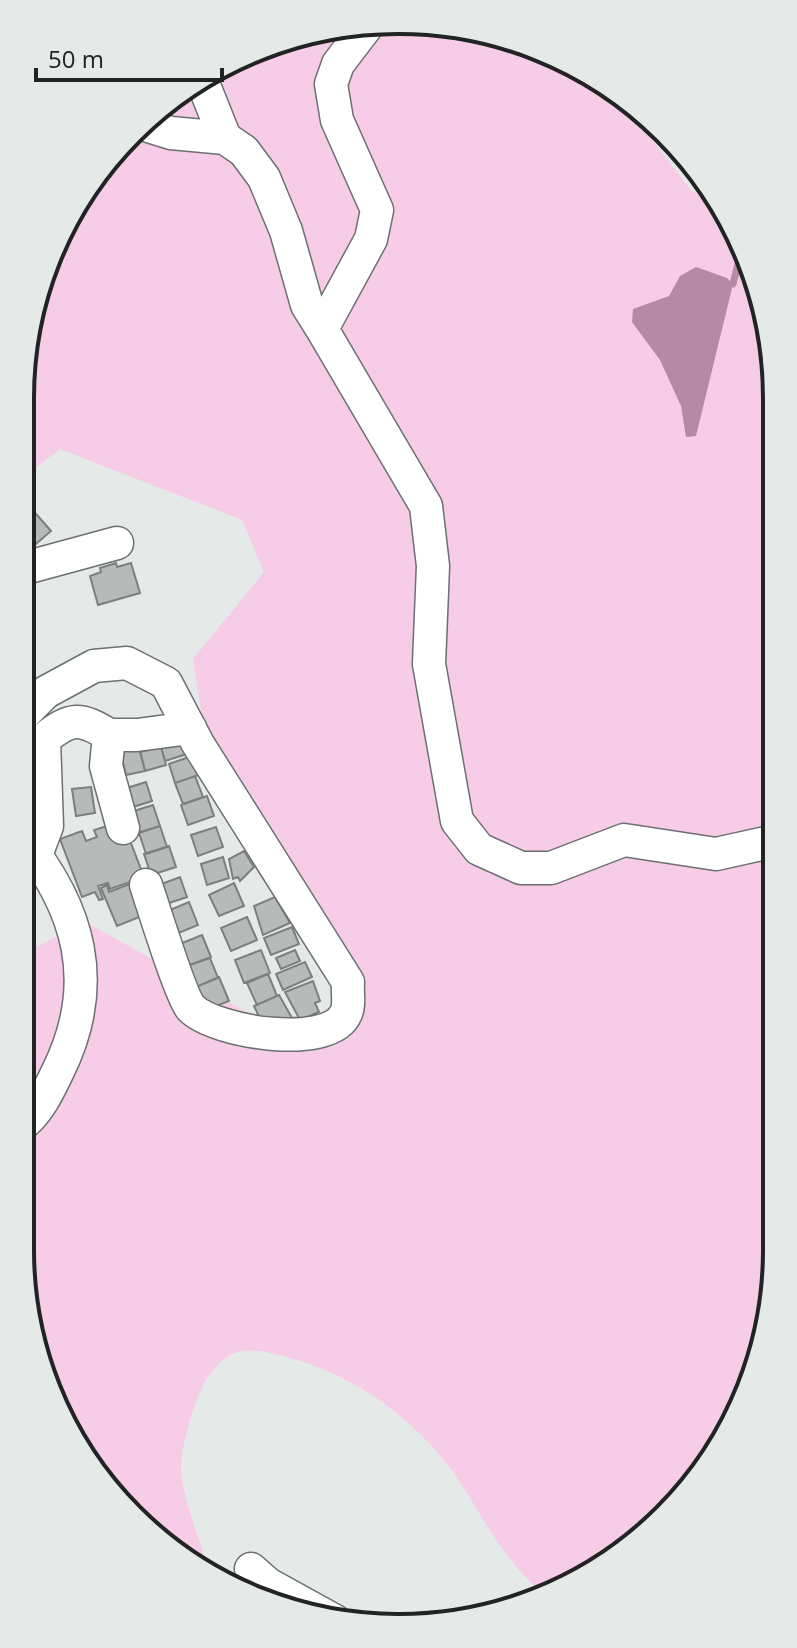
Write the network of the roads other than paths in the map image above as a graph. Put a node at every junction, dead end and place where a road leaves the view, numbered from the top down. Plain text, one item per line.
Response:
1 (359, 36) edge
2 (206, 89) edge
3 (154, 128) edge
4 (225, 138) junction
5 (322, 329) junction
6 (117, 543) dead end
7 (34, 566) edge
8 (34, 704) edge
9 (190, 728) junction
10 (109, 735) junction
11 (123, 828) dead end
12 (34, 839) edge
13 (763, 844) edge
14 (34, 853) edge
15 (146, 885) dead end
16 (34, 1110) edge
17 (251, 1569) dead end
18 (296, 1600) edge

1 - 5 street
2 - 4 street
3 - 4 street
4 - 5 street
5 - 13 street
6 - 7 street
8 - 9 street
9 - 10 street
9 - 15 street
10 - 11 street
10 - 12 street
14 - 16 street
17 - 18 street

